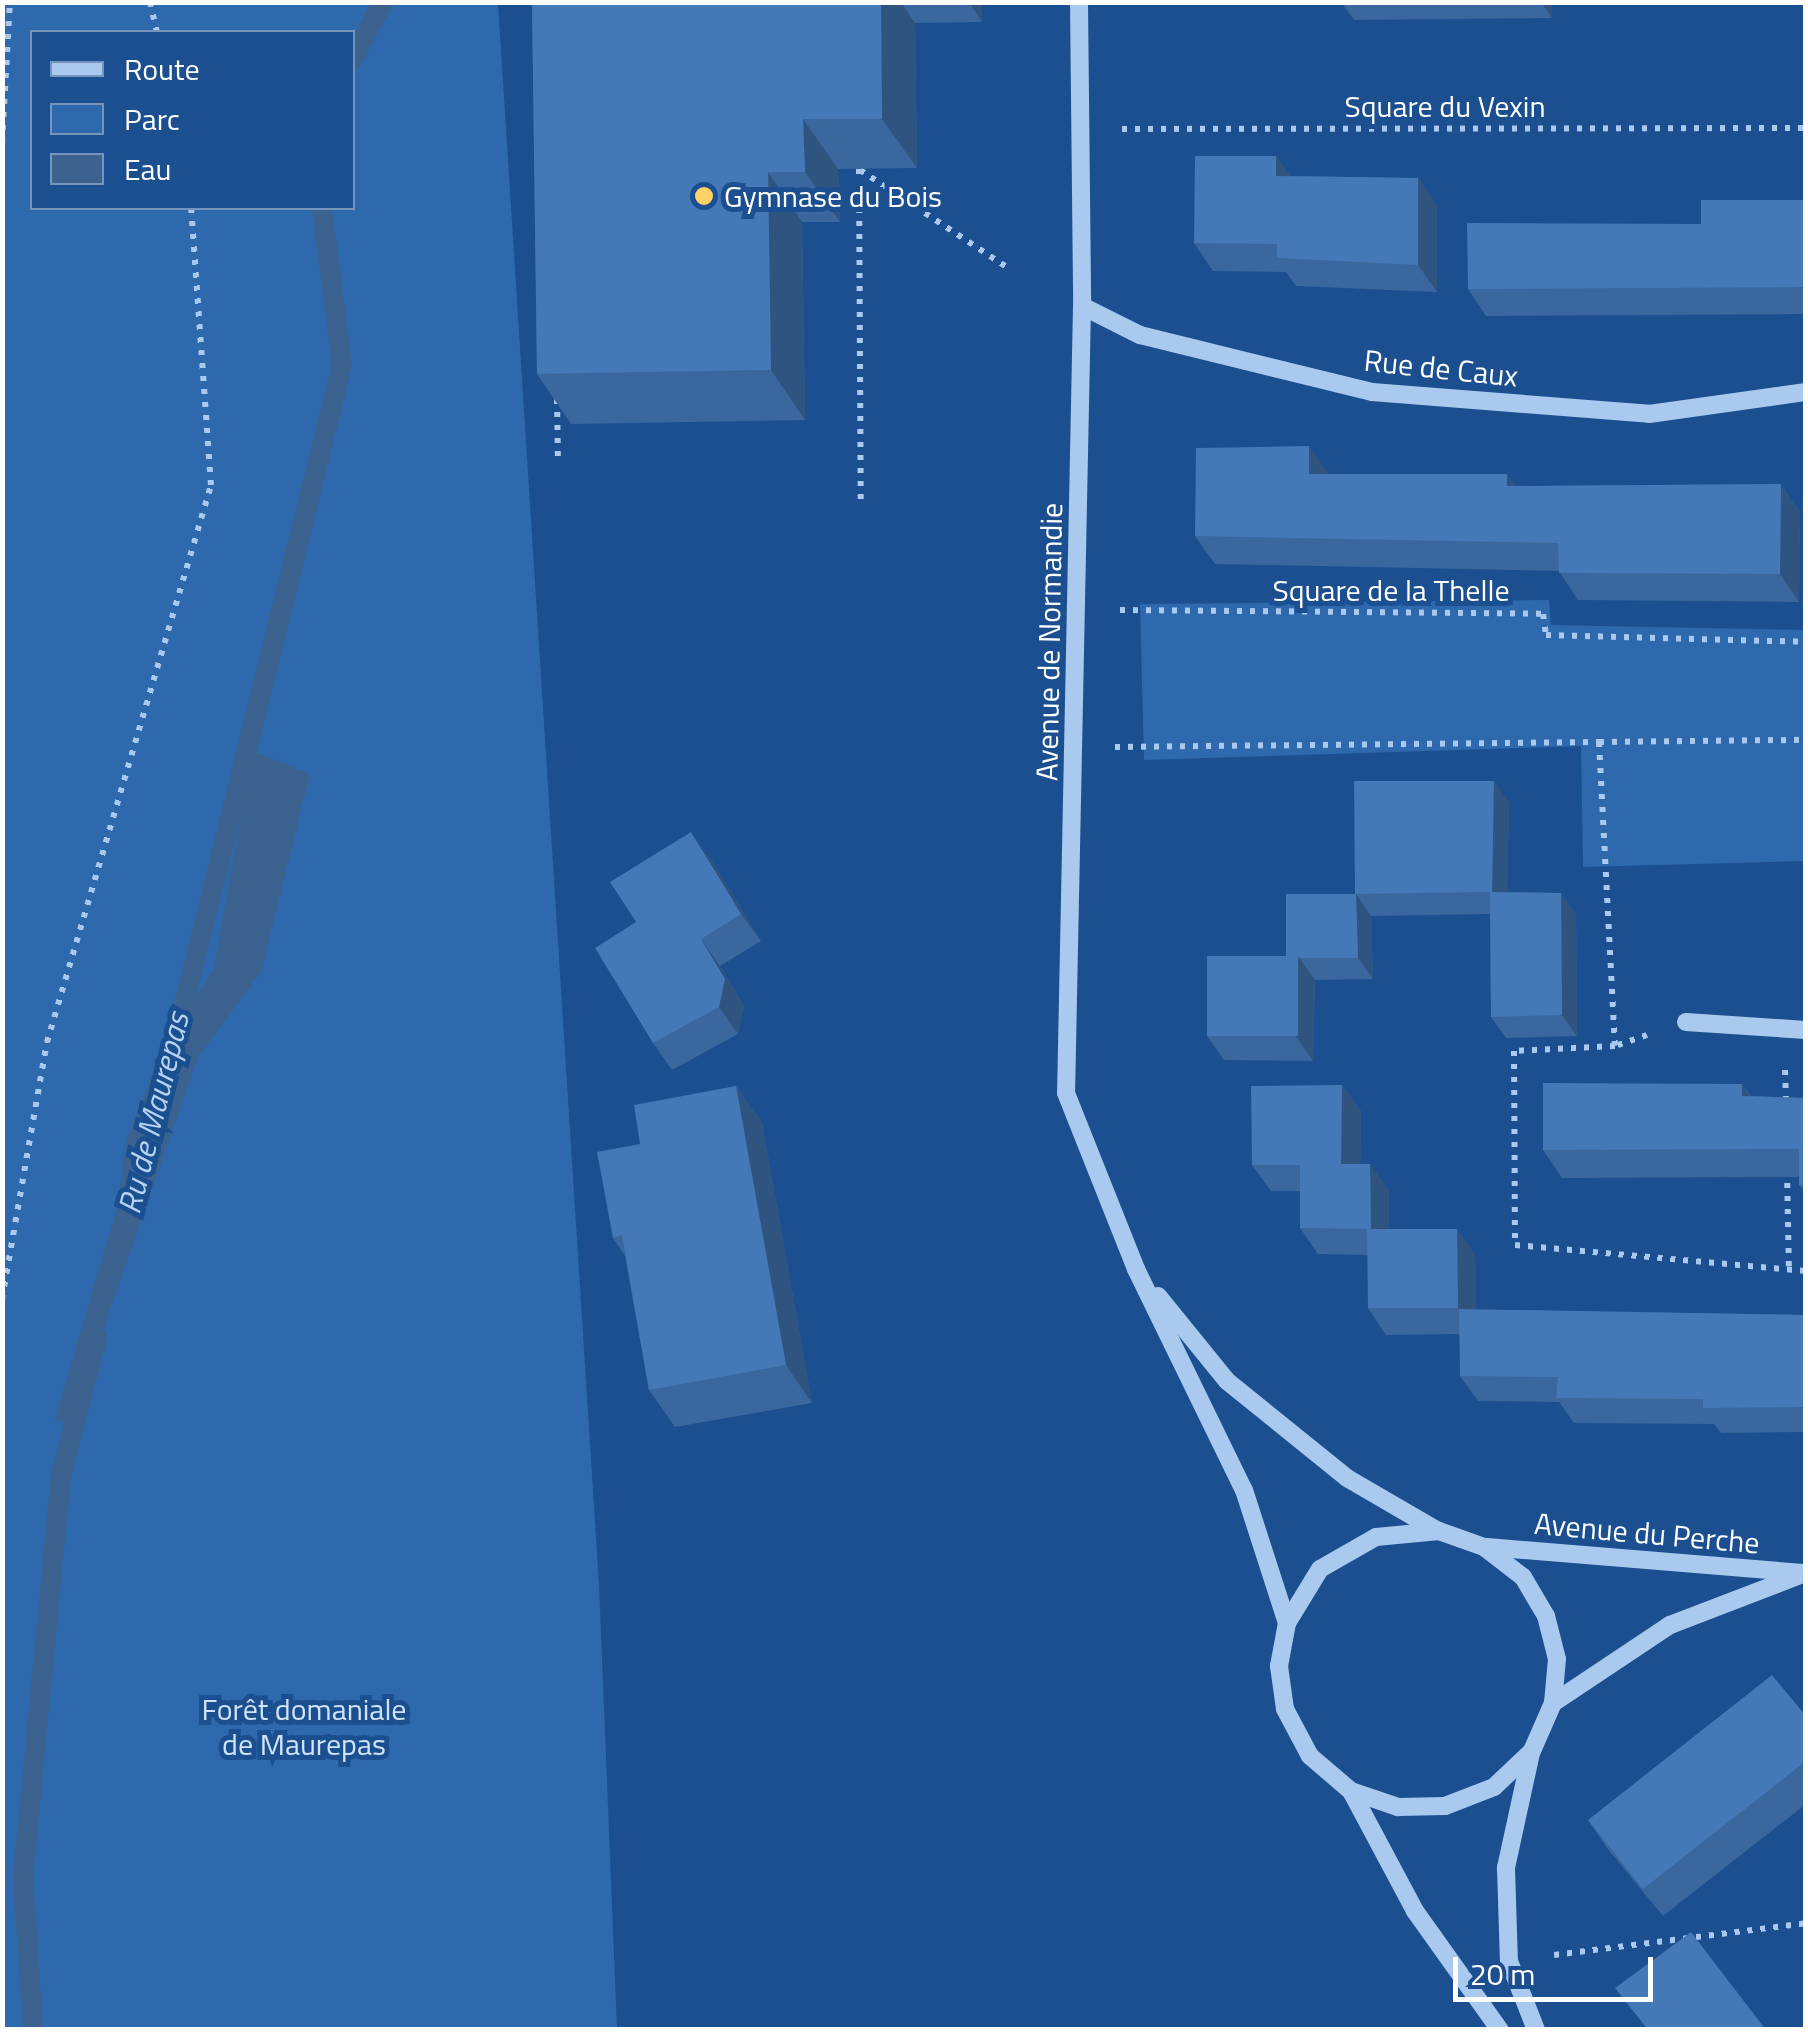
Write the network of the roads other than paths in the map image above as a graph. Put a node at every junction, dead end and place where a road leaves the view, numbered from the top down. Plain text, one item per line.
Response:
1 (1080, 2) edge
2 (1082, 306) junction
3 (1806, 392) edge
4 (1686, 1022) road end
5 (1806, 1030) edge
6 (1136, 1268) junction
7 (1439, 1531) junction
8 (1484, 1547) junction
9 (1806, 1573) edge
10 (1287, 1623) junction
11 (1554, 1703) junction
12 (1532, 1750) junction
13 (1351, 1791) junction
14 (1500, 2030) edge
15 (1536, 2030) edge

1 - 2 street, Avenue de Normandie
2 - 3 street, Rue de Caux
2 - 6 street, Avenue de Normandie
4 - 5 street
6 - 7 street, Avenue de Normandie
6 - 10 street, Avenue de Normandie
7 - 8 street, Avenue de Normandie
7 - 10 street, Avenue de Normandie
8 - 9 street, Avenue du Perche
8 - 11 street, Avenue de Normandie
9 - 11 street, Avenue du Perche
10 - 13 street, Avenue de Normandie
11 - 12 street, Avenue de Normandie
12 - 13 street, Avenue de Normandie
12 - 15 street, Avenue de Normandie
13 - 14 street, Avenue de Normandie

